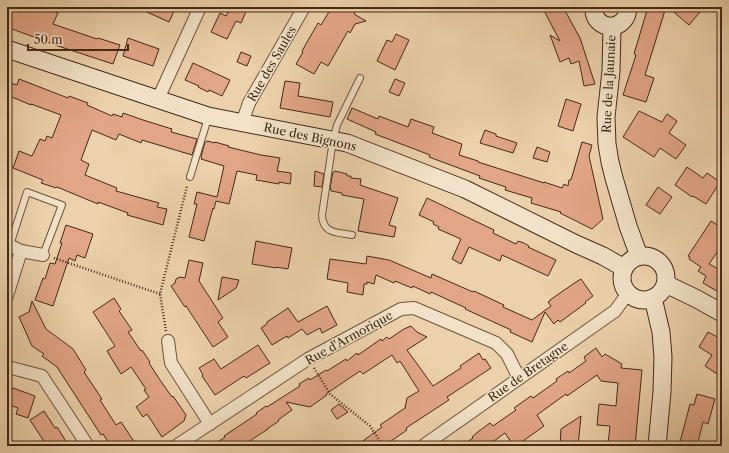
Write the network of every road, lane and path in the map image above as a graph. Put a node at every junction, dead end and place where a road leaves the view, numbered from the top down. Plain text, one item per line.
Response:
1 (200, 7) edge
2 (304, 7) edge
3 (594, 7) edge
4 (628, 7) edge
5 (612, 27) junction
6 (7, 49) edge
7 (360, 78) dead end
8 (158, 99) junction
9 (208, 116) junction
10 (242, 123) junction
11 (333, 140) junction
12 (190, 177) joint
13 (352, 235) dead end
14 (13, 247) edge
15 (43, 255) junction
16 (639, 256) junction
17 (624, 268) junction
18 (666, 284) junction
19 (628, 293) junction
20 (160, 294) junction
21 (7, 296) edge
22 (653, 298) junction
23 (722, 313) edge
24 (168, 341) joint
25 (308, 359) junction
26 (7, 365) edge
27 (519, 378) junction
28 (210, 424) junction
29 (88, 446) edge
30 (176, 446) edge
31 (383, 446) edge
32 (424, 446) edge
33 (657, 446) edge

1 - 8 street
2 - 10 street, Rue des Saules
3 - 5 street
4 - 5 street
5 - 16 street, Rue de la Jaunaie
6 - 8 street, Rue des Bignons
7 - 11 lane
8 - 9 street, Rue des Bignons
9 - 10 street, Rue des Bignons
9 - 12 lane
10 - 11 street, Rue des Bignons
11 - 13 lane
11 - 17 street, Rue des Bignons
12 - 20 path
14 - 15 street
14 - 15 lane
14 - 21 street
15 - 20 path
16 - 17 street
16 - 18 street
17 - 19 street
18 - 22 street
18 - 23 street
19 - 22 street
19 - 27 street, Rue de Bretagne
20 - 24 path
22 - 33 street
24 - 28 street
25 - 27 street, Rue d'Armorique
25 - 28 street, Rue d'Armorique
25 - 31 path
26 - 29 street
27 - 32 street, Rue de Bretagne
28 - 30 street, Rue d'Armorique

